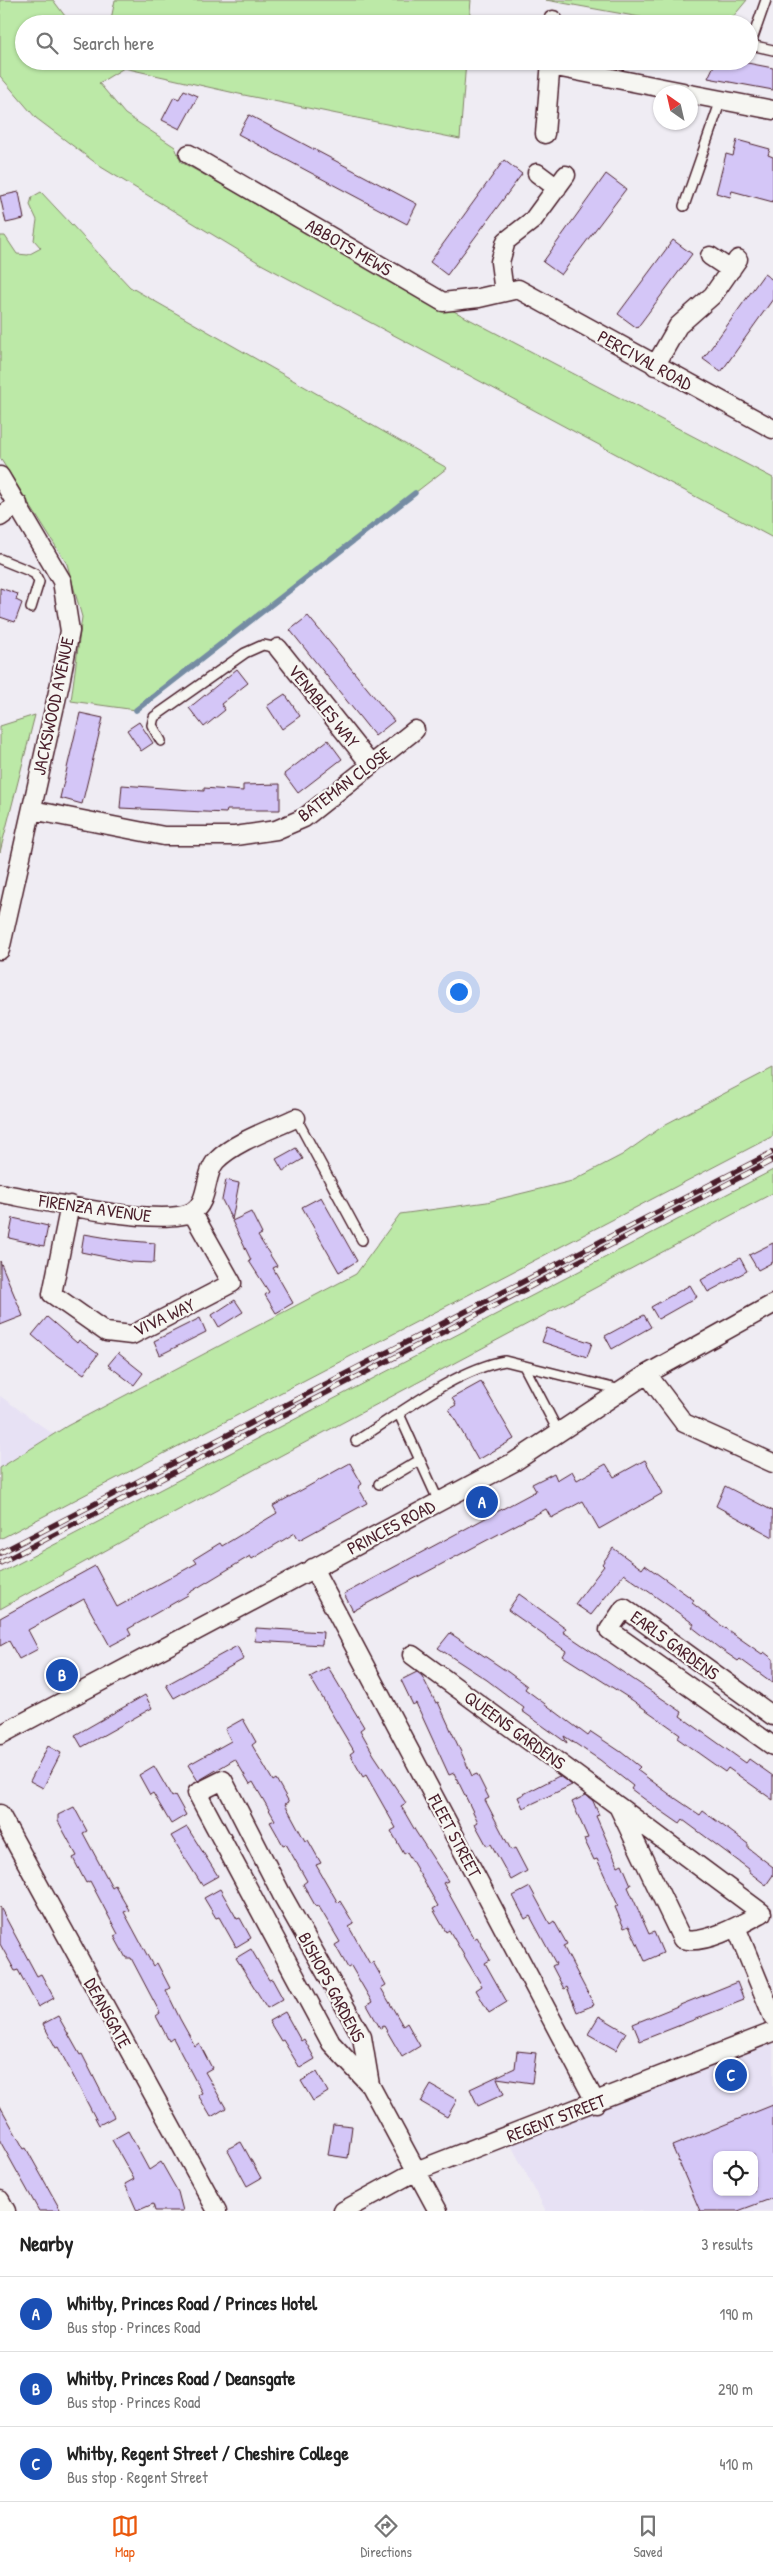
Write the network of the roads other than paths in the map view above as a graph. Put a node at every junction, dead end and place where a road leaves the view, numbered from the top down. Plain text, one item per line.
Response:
1 (766, 0) edge
2 (758, 23) edge
3 (758, 47) edge
4 (773, 50) edge
5 (550, 70) edge
6 (583, 70) edge
7 (653, 85) edge
8 (698, 96) edge
9 (721, 100) junction
10 (773, 110) edge
11 (545, 134) dead end
12 (189, 154) dead end
13 (537, 173) dead end
14 (684, 206) dead end
15 (710, 256) dead end
16 (511, 291) junction
17 (655, 366) junction
18 (773, 429) edge
19 (0, 476) edge
20 (18, 504) junction
21 (0, 517) edge
22 (0, 559) edge
23 (31, 608) dead end
24 (278, 648) joint
25 (415, 730) dead end
26 (161, 741) dead end
27 (371, 765) junction
28 (32, 810) junction
29 (0, 950) edge
30 (296, 1118) joint
31 (0, 1193) edge
32 (70, 1205) junction
33 (192, 1212) junction
34 (362, 1240) dead end
35 (773, 1304) edge
36 (524, 1366) junction
37 (647, 1374) junction
38 (623, 1390) junction
39 (399, 1414) junction
40 (559, 1433) junction
41 (356, 1441) dead end
42 (420, 1460) junction
43 (773, 1463) edge
44 (379, 1484) dead end
45 (439, 1502) junction
46 (313, 1568) junction
47 (412, 1655) dead end
48 (772, 1715) edge
49 (757, 1734) junction
50 (0, 1736) edge
51 (773, 1746) edge
52 (618, 1806) junction
53 (0, 1814) edge
54 (281, 1893) junction
55 (257, 1905) junction
56 (736, 1927) junction
57 (773, 2017) edge
58 (773, 2032) edge
59 (370, 2085) junction
60 (596, 2103) junction
61 (416, 2171) junction
62 (204, 2187) junction
63 (0, 2200) edge
64 (6, 2211) edge
65 (204, 2211) edge
66 (217, 2211) edge
67 (343, 2211) edge
68 (438, 2211) edge

1 - 2 lane
3 - 4 lane
5 - 11 street
6 - 7 street
8 - 9 street
9 - 10 street
9 - 14 lane
12 - 16 street, ABBOTS MEWS
13 - 16 street
15 - 17 street
16 - 17 street, PERCIVAL ROAD
17 - 18 street, PERCIVAL ROAD
19 - 20 street, JACKSWOOD AVENUE
20 - 21 street
20 - 28 street, JACKSWOOD AVENUE
22 - 23 lane
24 - 26 lane
24 - 27 street, VENABLES WAY
25 - 27 street, BATEMAN CLOSE
27 - 28 street, BATEMAN CLOSE
28 - 29 street, JACKSWOOD AVENUE
30 - 33 street
30 - 34 lane
31 - 32 street, FIRENZA AVENUE
32 - 33 street, FIRENZA AVENUE
32 - 33 street, VIVA WAY
35 - 37 street, PRINCES ROAD
36 - 38 lane
36 - 39 lane
36 - 40 lane
37 - 38 street, PRINCES ROAD
37 - 43 street
38 - 40 street, PRINCES ROAD
39 - 41 lane
39 - 42 lane
40 - 45 street, PRINCES ROAD
42 - 44 lane
42 - 45 lane
45 - 46 street, PRINCES ROAD
46 - 50 street, PRINCES ROAD
46 - 60 street, FLEET STREET
47 - 52 street, QUEENS GARDENS
48 - 49 street, EARLS GARDENS
48 - 49 street, EARLS GARDENS
49 - 51 street, EARLS GARDENS
52 - 56 street, QUEENS GARDENS
52 - 56 street, QUEENS GARDENS
53 - 62 street, DEANSGATE
54 - 55 street
54 - 55 street, BISHOPS GARDENS
54 - 59 street, BISHOPS GARDENS
55 - 59 street, BISHOPS GARDENS
56 - 57 street
58 - 60 street, REGENT STREET
59 - 61 street, BISHOPS GARDENS
60 - 61 street, REGENT STREET
61 - 67 street, REGENT STREET
61 - 68 street, BISHOPS GARDENS
62 - 65 street
62 - 66 street, DEANSGATE
63 - 64 street

